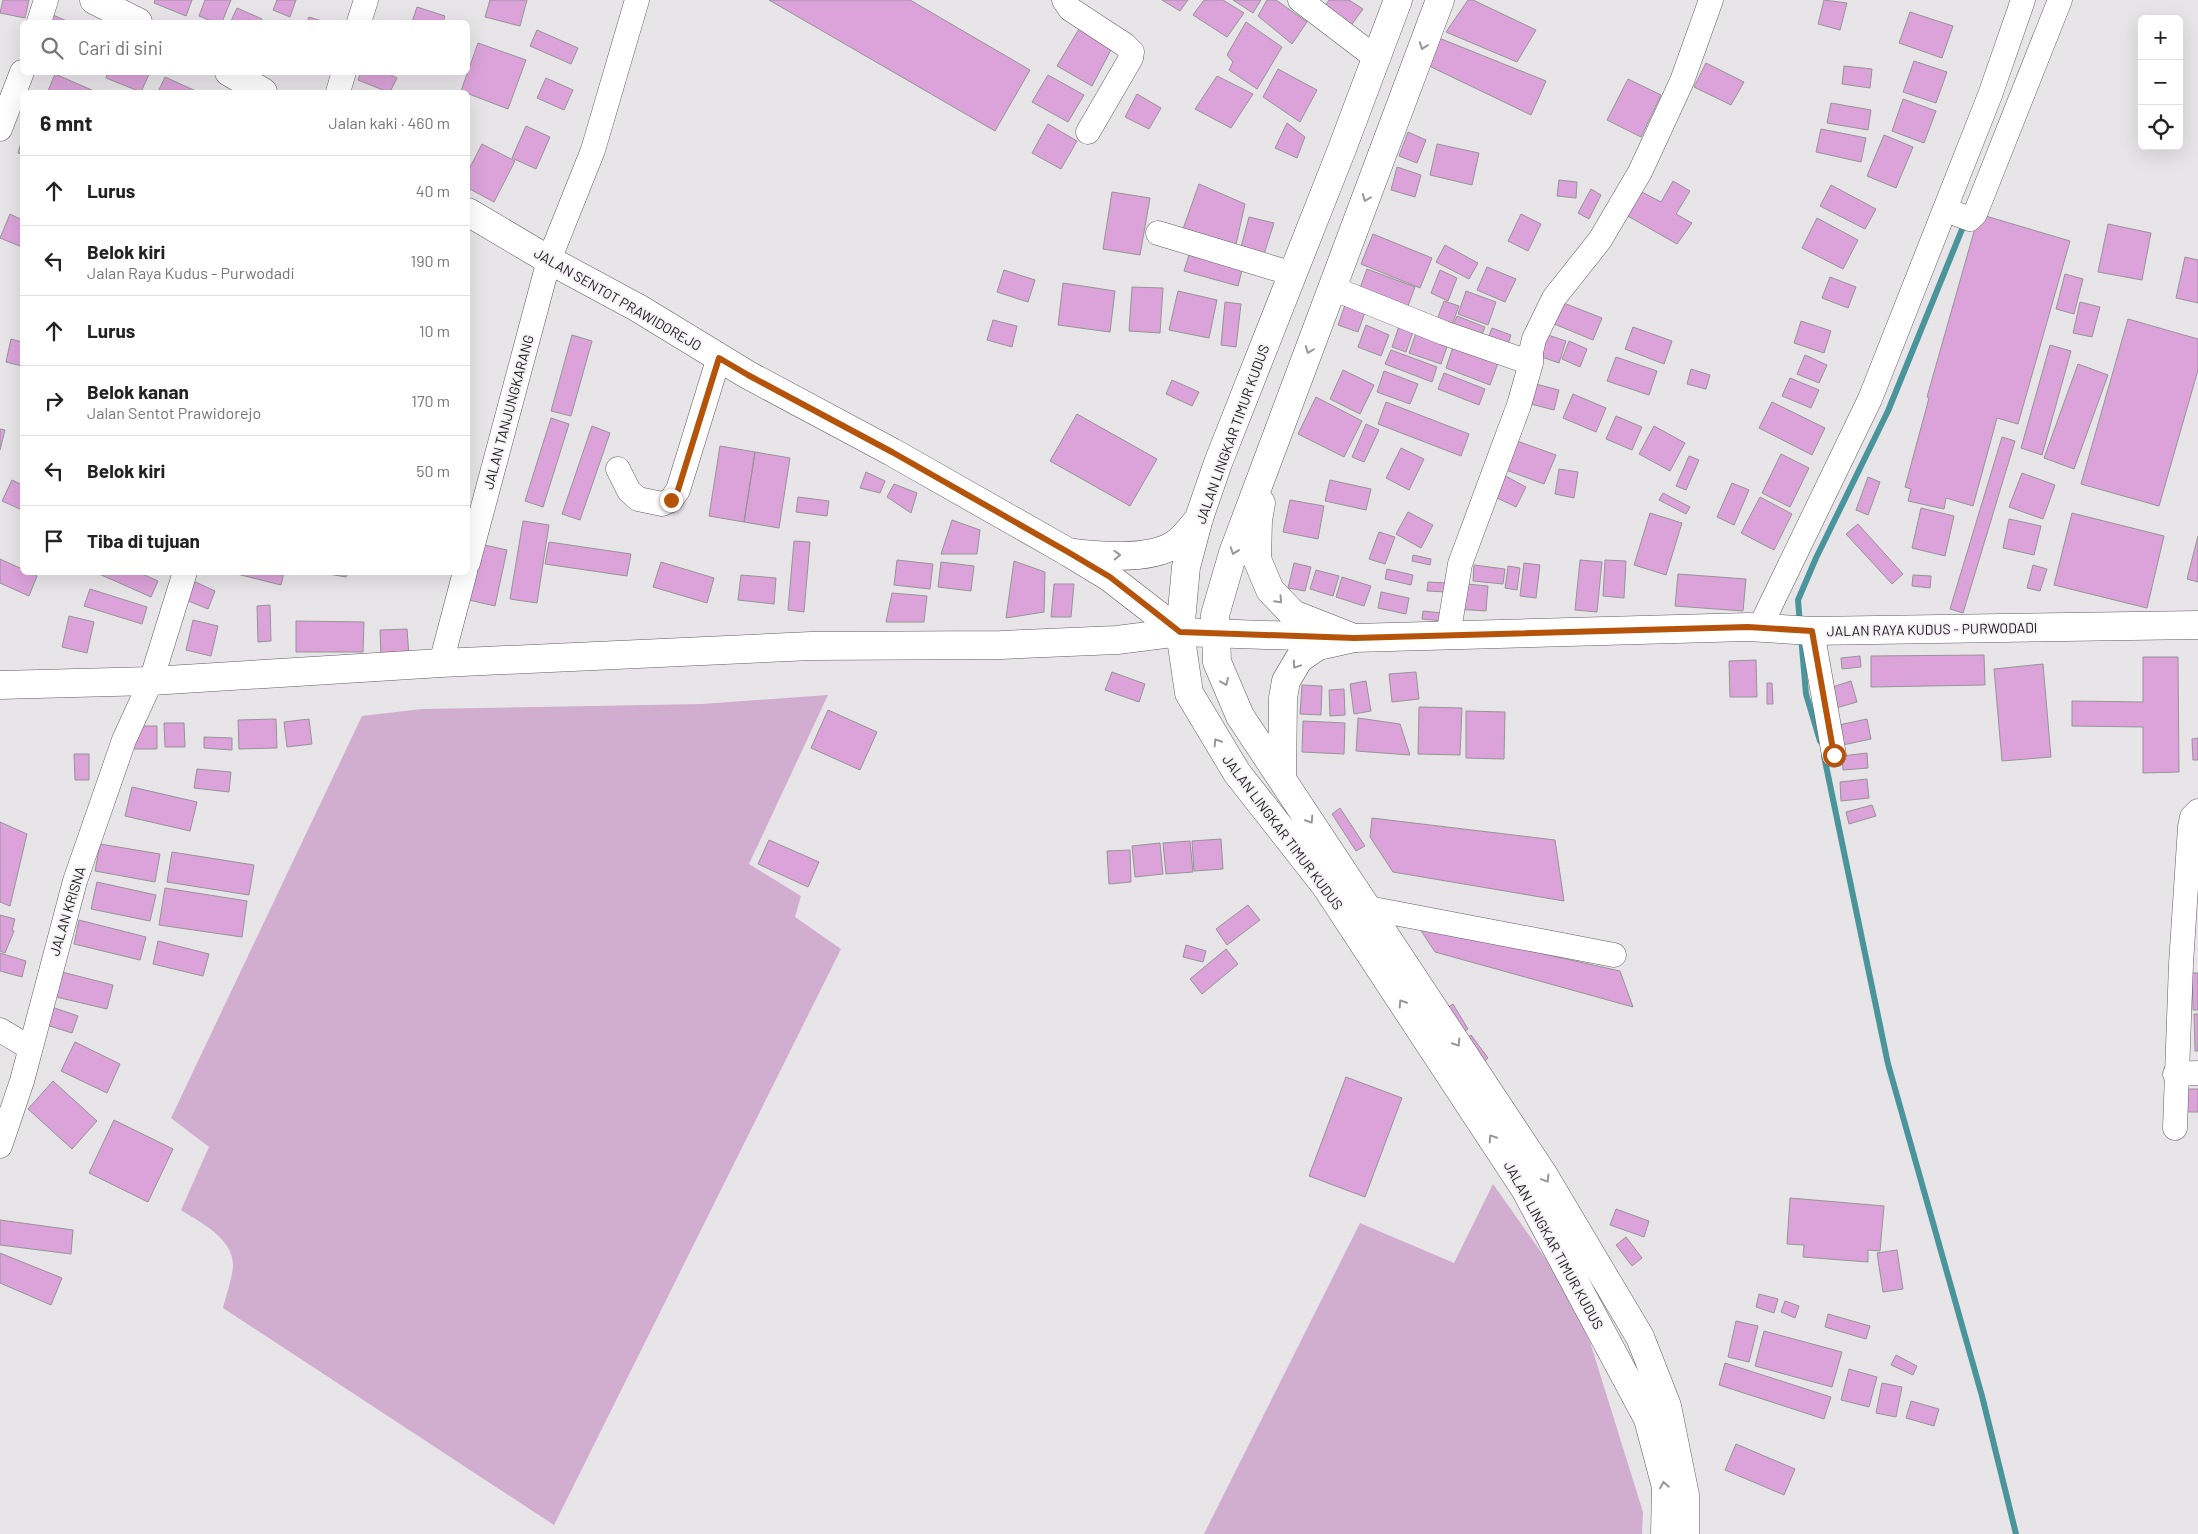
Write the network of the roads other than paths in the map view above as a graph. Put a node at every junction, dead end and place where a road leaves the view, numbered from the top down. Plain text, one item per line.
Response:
1 (46, 0) edge
2 (94, 0) edge
3 (366, 0) edge
4 (638, 0) edge
5 (1064, 0) edge
6 (1300, 0) edge
7 (1398, 0) edge
8 (1440, 0) edge
9 (1711, 0) edge
10 (2023, 0) edge
11 (2060, 0) edge
12 (40, 20) edge
13 (134, 20) edge
14 (361, 20) edge
15 (1376, 58) junction
16 (21, 75) edge
17 (234, 75) edge
18 (343, 75) edge
19 (260, 90) edge
20 (339, 90) edge
21 (0, 129) edge
22 (1088, 132) dead end
23 (470, 213) edge
24 (1954, 213) junction
25 (1158, 233) dead end
26 (549, 260) junction
27 (1293, 274) junction
28 (1332, 288) junction
29 (719, 358) junction
30 (1531, 363) junction
31 (1270, 453) junction
32 (618, 469) dead end
33 (1199, 518) junction
34 (1068, 552) junction
35 (470, 556) edge
36 (184, 575) edge
37 (464, 575) edge
38 (2198, 625) edge
39 (1766, 628) junction
40 (1811, 631) junction
41 (1180, 632) junction
42 (1216, 635) junction
43 (1448, 636) junction
44 (1354, 638) junction
45 (441, 663) junction
46 (151, 681) junction
47 (0, 684) edge
48 (1834, 755) dead end
49 (1282, 779) junction
50 (2198, 811) edge
51 (1368, 908) junction
52 (1614, 955) dead end
53 (2189, 963) edge
54 (0, 1030) edge
55 (30, 1048) junction
56 (2187, 1073) edge
57 (2175, 1128) dead end
58 (0, 1146) edge
59 (1665, 1534) edge
60 (1685, 1534) edge

1 - 12 street
2 - 13 main road
3 - 14 street
4 - 26 street, JALAN TANJUNGKARANG
5 - 22 street
6 - 15 street
7 - 15 main road, JALAN LINGKAR TIMUR KUDUS
8 -> 28 main road, JALAN LINGKAR TIMUR KUDUS
9 - 30 street
10 - 24 street
11 - 24 street
15 - 27 main road, JALAN LINGKAR TIMUR KUDUS
16 - 21 street
17 - 19 main road
18 - 20 street
23 - 26 main road, JALAN SENTOT PRAWIDOREJO
24 - 39 street
25 - 27 street
26 - 29 main road, JALAN SENTOT PRAWIDOREJO
26 - 35 street, JALAN TANJUNGKARANG
27 - 33 main road, JALAN LINGKAR TIMUR KUDUS
28 - 30 street
28 -> 31 main road, JALAN LINGKAR TIMUR KUDUS
29 - 32 street
29 - 34 main road, JALAN SENTOT PRAWIDOREJO
30 - 43 street
31 -> 42 main road, JALAN LINGKAR TIMUR KUDUS
31 -> 44 main road
34 -> 33 main road
33 - 41 main road, JALAN LINGKAR TIMUR KUDUS
34 - 41 main road, JALAN SENTOT PRAWIDOREJO
36 - 46 street, JALAN KRISNA
37 - 45 street
38 - 40 main road, JALAN RAYA KUDUS - PURWODADI
39 - 40 main road, JALAN RAYA KUDUS - PURWODADI
39 - 43 main road, JALAN RAYA KUDUS - PURWODADI
40 - 48 street
41 - 42 main road, JALAN RAYA KUDUS - PURWODADI
41 - 45 main road, JALAN RAYA KUDUS - PURWODADI
59 -> 41 main road, JALAN LINGKAR TIMUR KUDUS
42 - 44 main road, JALAN RAYA KUDUS - PURWODADI
42 -> 49 main road, JALAN LINGKAR TIMUR KUDUS
43 - 44 main road, JALAN RAYA KUDUS - PURWODADI
44 -> 49 main road
45 - 46 main road, JALAN RAYA KUDUS - PURWODADI
46 - 47 main road, JALAN RAYA KUDUS - PURWODADI
46 - 55 street, JALAN KRISNA
49 -> 51 main road, JALAN LINGKAR TIMUR KUDUS
50 - 53 street
51 - 52 street
51 -> 60 main road, JALAN LINGKAR TIMUR KUDUS
53 - 56 street
54 - 55 street
55 - 58 street, JALAN KRISNA
56 - 57 street

